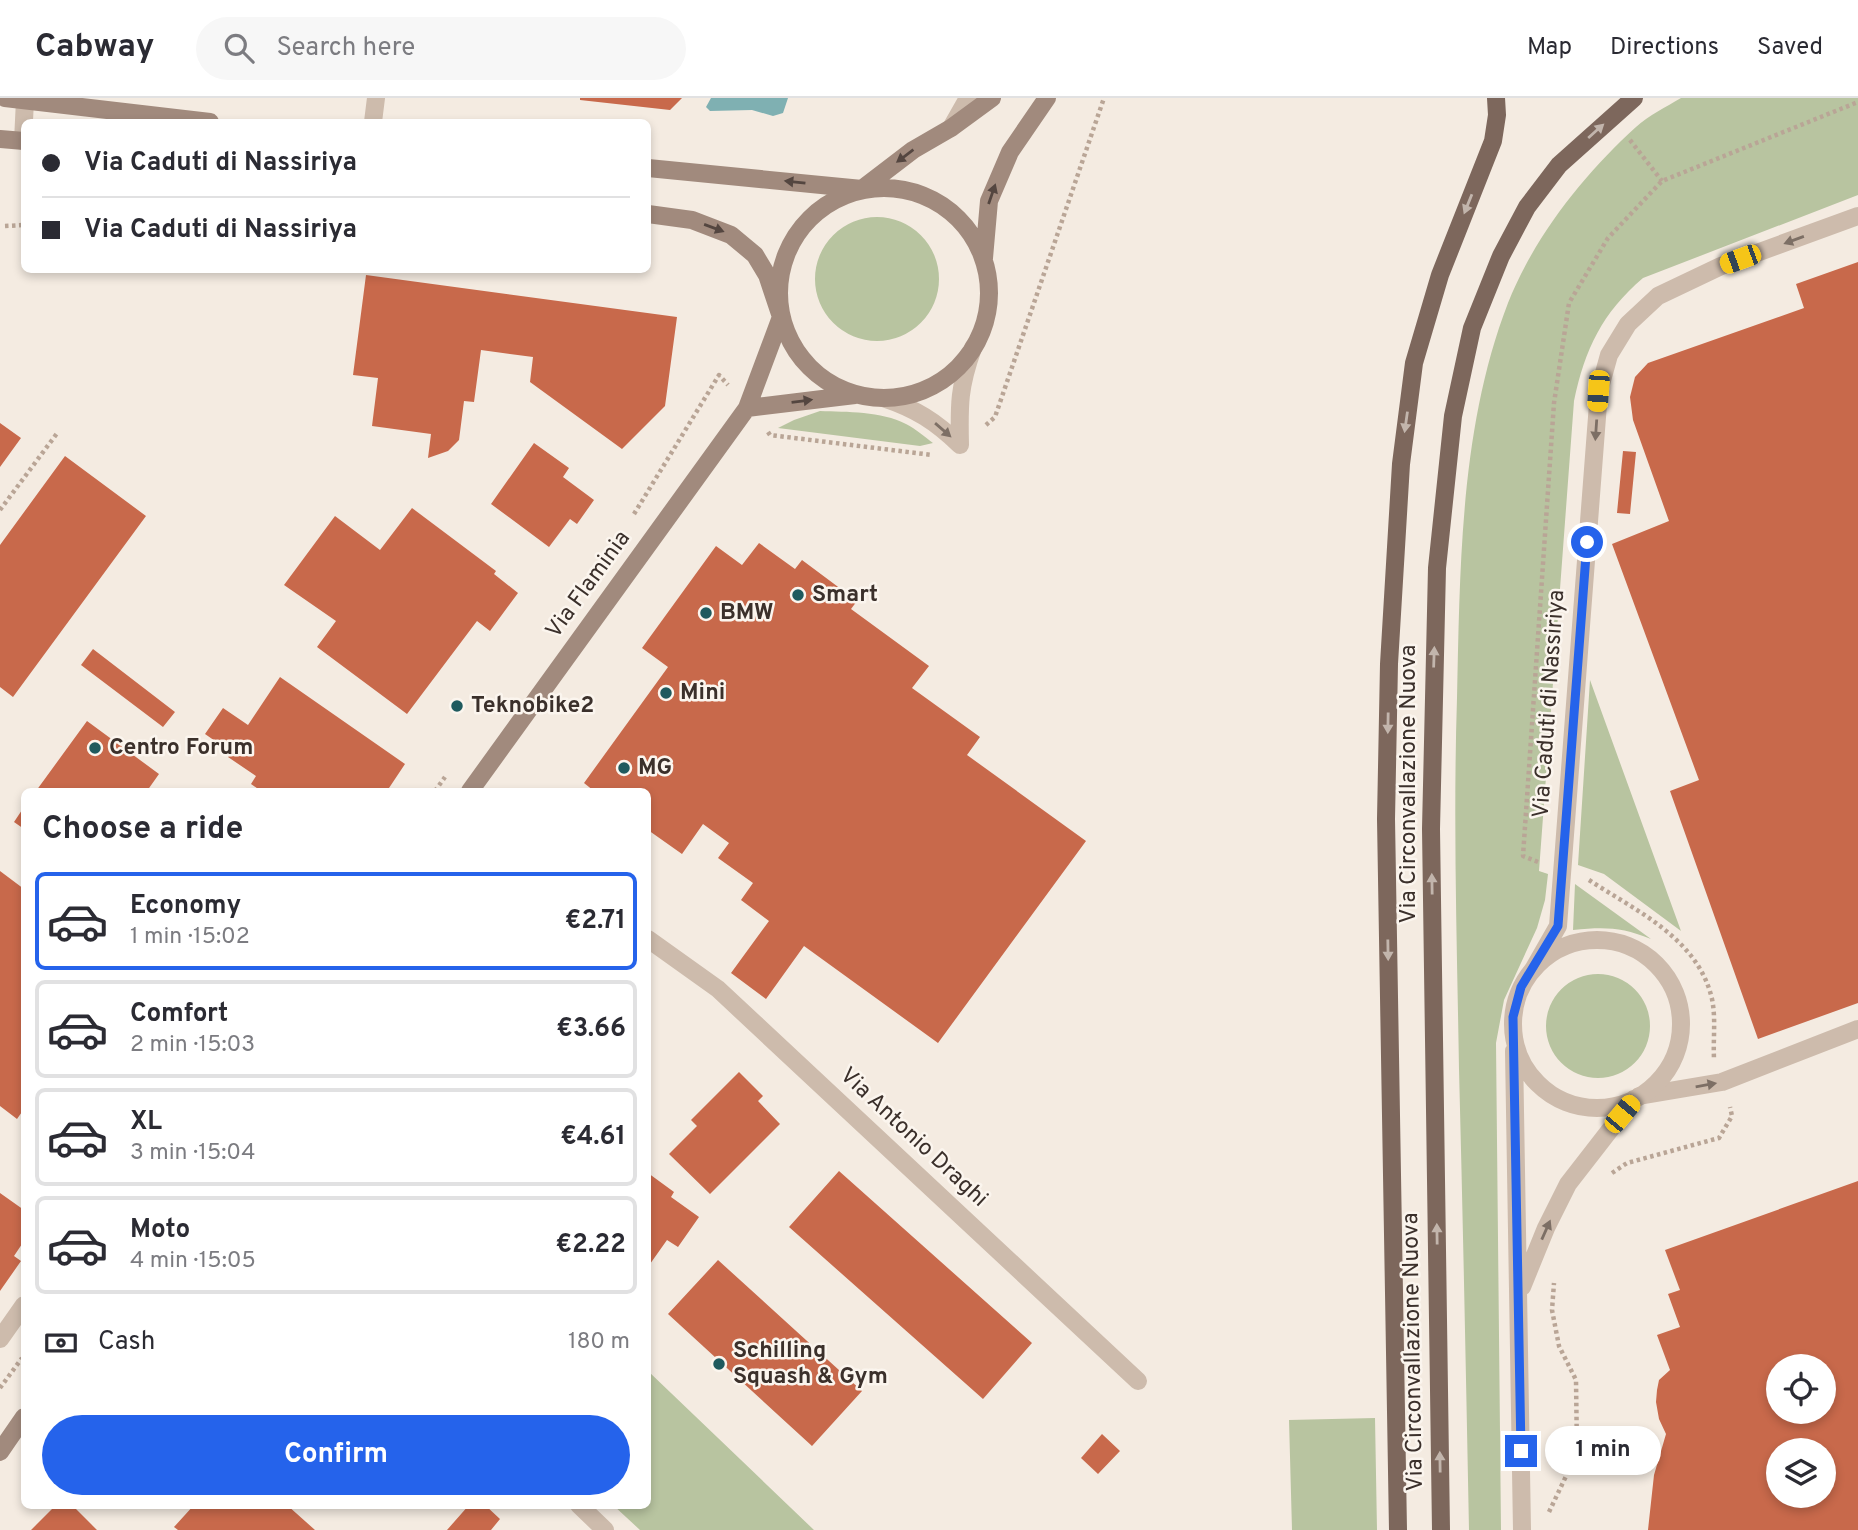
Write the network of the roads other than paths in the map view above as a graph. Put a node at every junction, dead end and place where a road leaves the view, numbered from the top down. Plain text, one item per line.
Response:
1 (5, 98) edge
2 (376, 98) edge
3 (968, 98) edge
4 (992, 98) edge
5 (1047, 98) edge
6 (1496, 98) edge
7 (1634, 98) edge
8 (25, 100) junction
9 (105, 104) edge
10 (25, 119) edge
11 (192, 119) edge
12 (373, 119) edge
13 (951, 128) junction
14 (0, 139) edge
15 (21, 141) edge
16 (651, 168) edge
17 (862, 189) junction
18 (651, 214) edge
19 (1858, 216) edge
20 (984, 261) junction
21 (781, 317) junction
22 (974, 348) junction
23 (856, 395) junction
24 (883, 398) junction
25 (747, 408) junction
26 (472, 788) edge
27 (651, 941) edge
28 (1534, 968) junction
29 (1513, 1027) junction
30 (1858, 1029) edge
31 (1637, 1098) junction
32 (1519, 1293) junction
33 (21, 1309) edge
34 (0, 1339) edge
35 (1138, 1381) dead end
36 (21, 1421) edge
37 (0, 1452) edge
38 (583, 1509) edge
39 (605, 1530) edge
40 (1398, 1530) edge
41 (1441, 1530) edge
42 (1522, 1530) edge

1 - 8 main road
2 - 12 street
3 - 13 street
4 - 13 main road, Via Flaminia
20 -> 5 main road, Via Flaminia
6 -> 40 main road, Via Circonvallazione Nuova
41 -> 7 main road, Via Circonvallazione Nuova
8 - 9 main road
8 - 10 street
9 - 11 main road
13 -> 17 main road, Via Flaminia
14 - 15 main road
17 -> 16 main road
17 - 20 main road, Via Flaminia
17 - 21 main road, Via Flaminia
18 -> 21 main road
19 -> 28 street, Via Caduti di Nassiriya
20 - 22 main road, Via Flaminia
21 - 23 main road, Via Flaminia
21 - 25 main road, Via Flaminia
22 - 24 main road, Via Flaminia
24 -> 22 street
23 - 24 main road, Via Flaminia
25 -> 23 main road, Via Flaminia
25 - 26 main road, Via Flaminia
27 - 35 street, Via Antonio Draghi
28 - 29 street, Via Caduti di Nassiriya
28 - 31 street, Via Caduti di Nassiriya
29 - 31 street, Via Caduti di Nassiriya
29 - 32 street, Via Caduti di Nassiriya
31 -> 30 street
32 -> 31 street, Via Caduti di Nassiriya
32 - 42 street, Via Caduti di Nassiriya
33 - 34 street
36 - 37 main road
38 - 39 street

